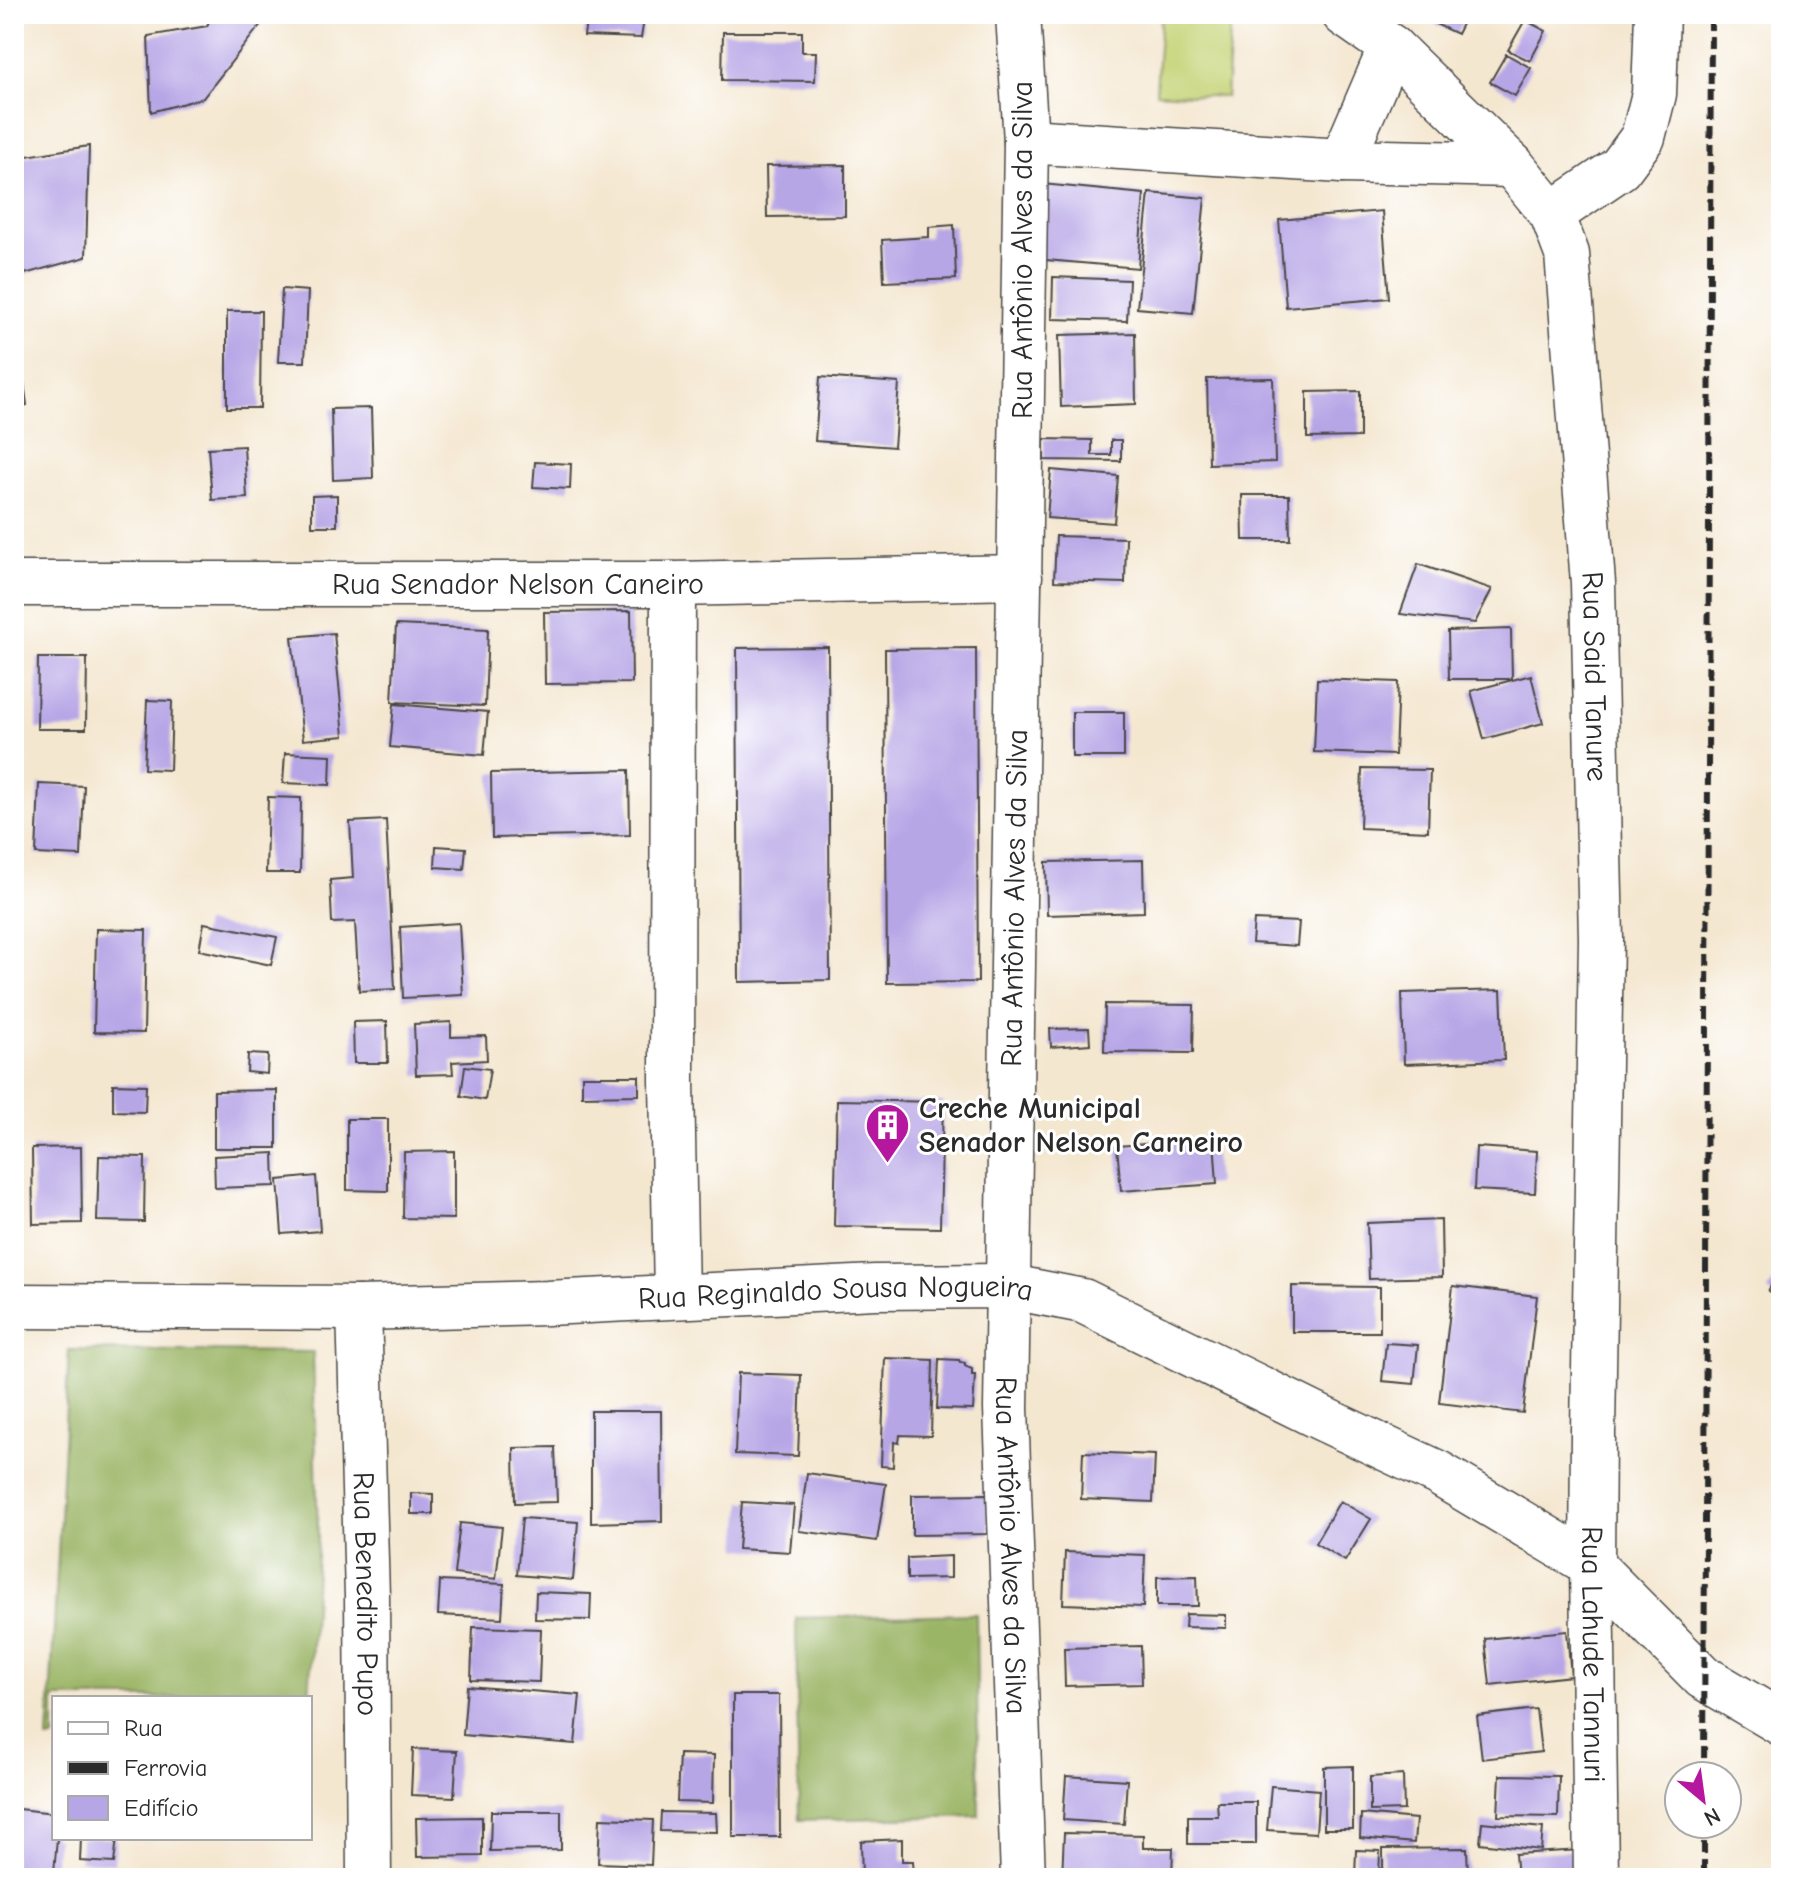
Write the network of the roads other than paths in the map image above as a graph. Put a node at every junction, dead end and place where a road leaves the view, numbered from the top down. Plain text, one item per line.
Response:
1 (1018, 14) edge
2 (1344, 14) edge
3 (1657, 14) edge
4 (1391, 47) junction
5 (1026, 141) junction
6 (1342, 161) junction
7 (1512, 165) junction
8 (1552, 214) junction
9 (1020, 577) junction
10 (14, 584) edge
11 (673, 584) junction
12 (1006, 1286) junction
13 (676, 1296) junction
14 (14, 1306) edge
15 (359, 1308) junction
16 (1593, 1432) joint
17 (1592, 1565) junction
18 (1781, 1723) edge
19 (369, 1878) edge
20 (1023, 1878) edge
21 (1596, 1878) edge

1 - 5 street, Rua Antônio Alves da Silva
2 - 4 street, Rua Said Tanure
3 - 8 street
4 - 6 street
4 - 7 street, Rua Said Tanure
5 - 6 street
5 - 9 street, Rua Antônio Alves da Silva
6 - 7 street
7 - 8 street, Rua Said Tanure
8 - 16 street, Rua Said Tanure
9 - 11 street, Rua Senador Nelson Caneiro
9 - 12 street, Rua Antônio Alves da Silva
10 - 11 street, Rua Senador Nelson Caneiro
11 - 13 street
12 - 13 street, Rua Reginaldo Sousa Nogueira
12 - 17 street, Rua Reginaldo Sousa Nogueira
12 - 20 street, Rua Antônio Alves da Silva
13 - 15 street, Rua Reginaldo Sousa Nogueira
14 - 15 street, Rua Reginaldo Sousa Nogueira
15 - 19 street, Rua Benedito Pupo
16 - 17 street, Rua Lahude Tannuri
17 - 18 street, Rua Reginaldo Sousa Nogueira
17 - 21 street, Rua Lahude Tannuri

